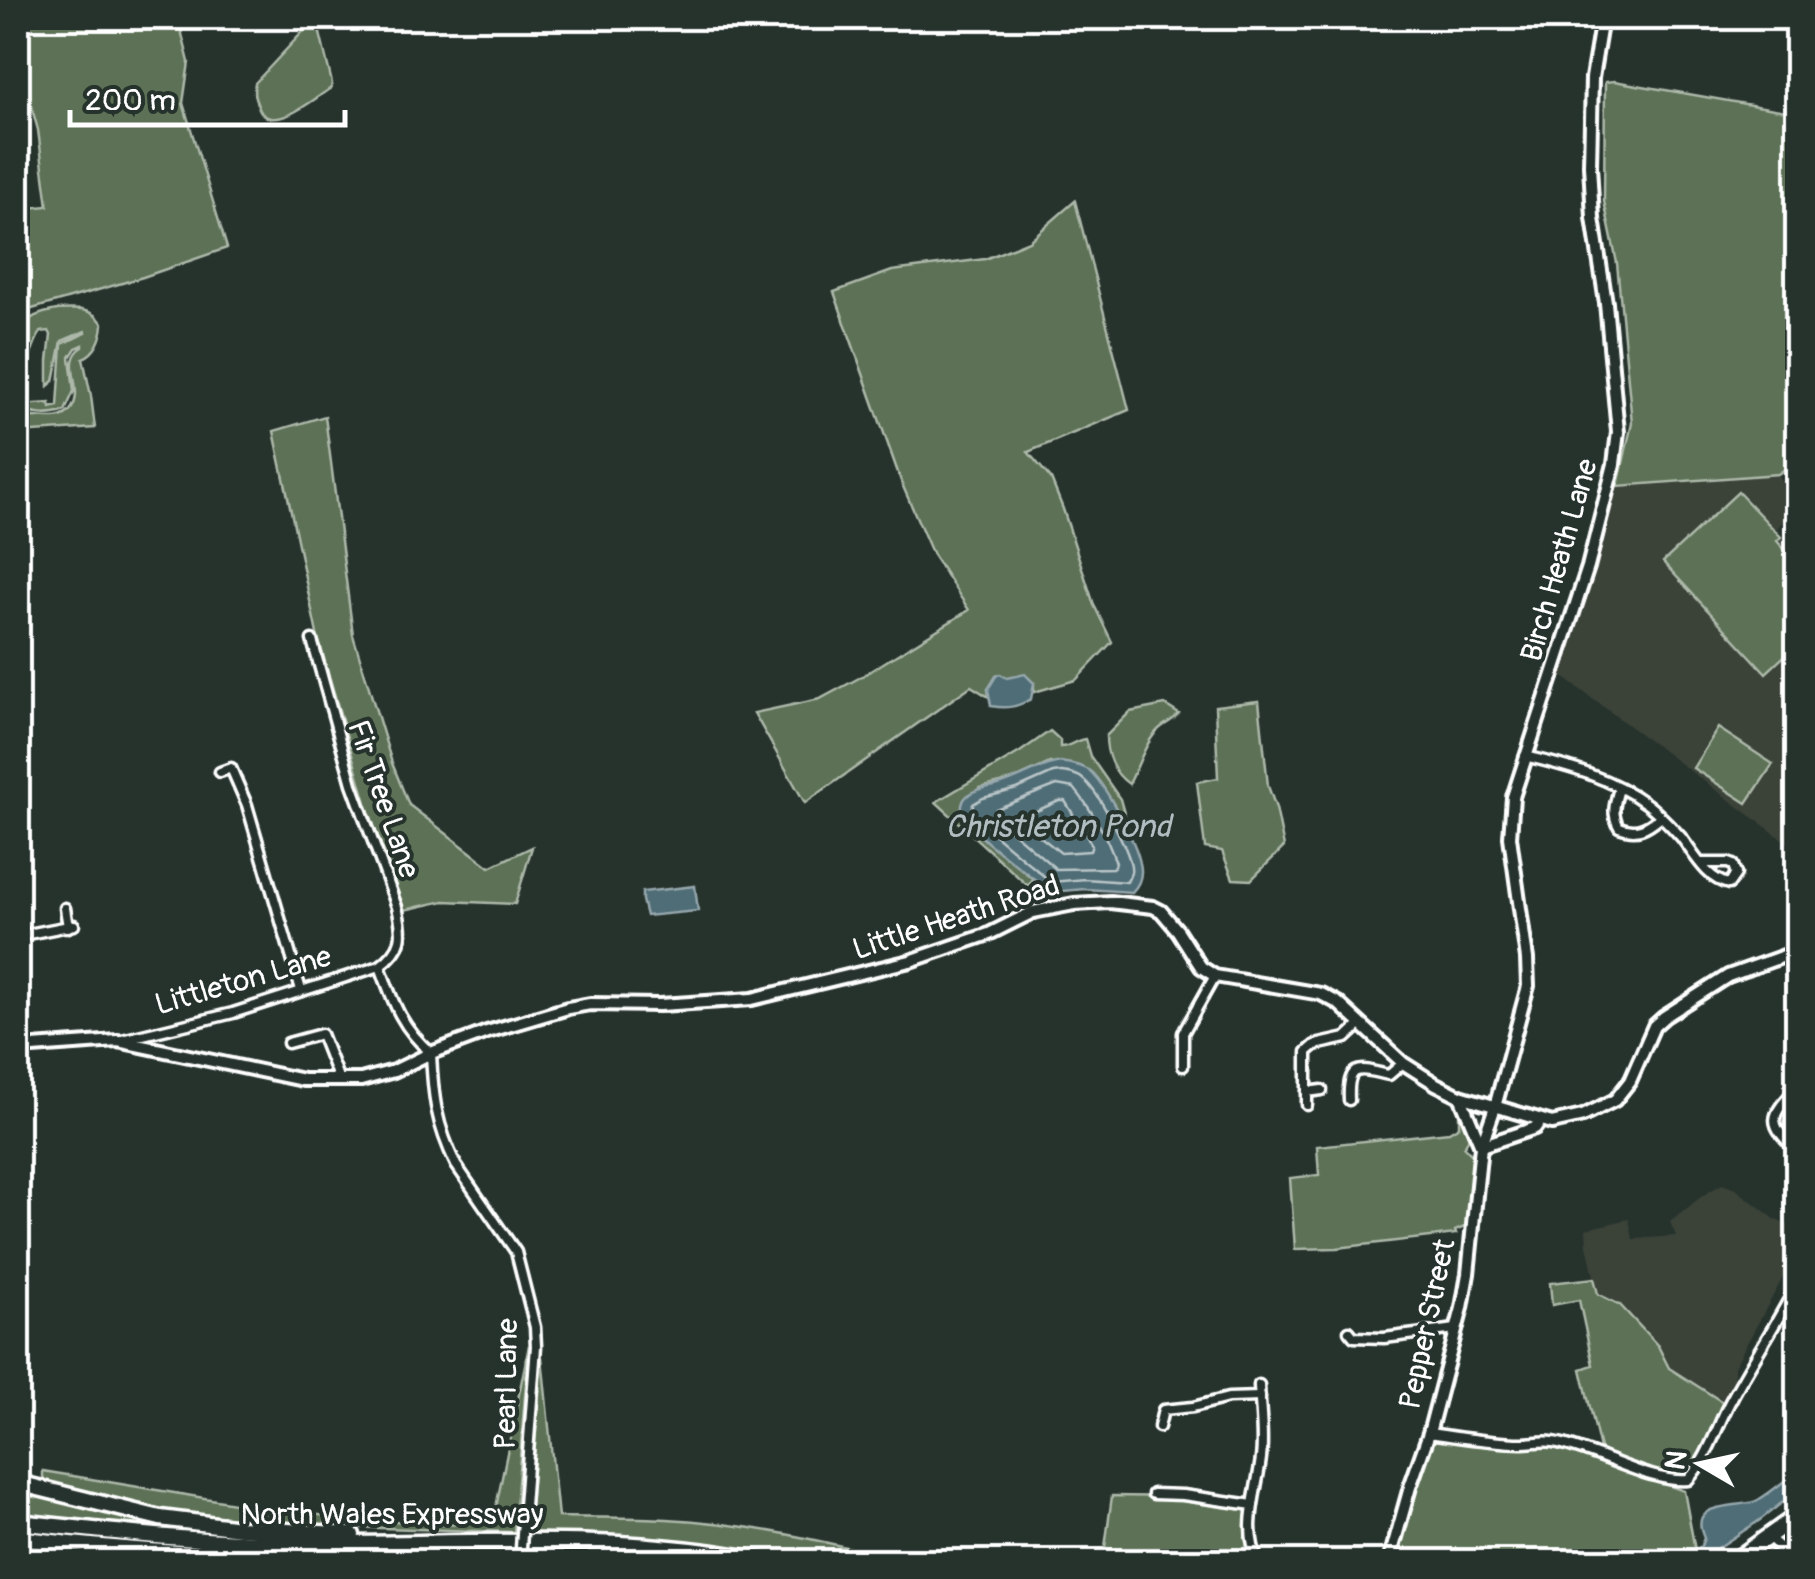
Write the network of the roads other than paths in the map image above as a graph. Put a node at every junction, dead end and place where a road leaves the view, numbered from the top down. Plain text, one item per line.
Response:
1 (1602, 18) edge
2 (312, 640) dead end
3 (1526, 756) junction
4 (220, 772) dead end
5 (1619, 788) junction
6 (1660, 816) junction
7 (1701, 863) dead end
8 (65, 908) dead end
9 (18, 936) edge
10 (1798, 951) edge
11 (380, 966) junction
12 (1215, 976) junction
13 (302, 990) junction
14 (1360, 1025) junction
15 (118, 1042) junction
16 (288, 1043) dead end
17 (1182, 1046) junction
18 (1197, 1046) dead end
19 (18, 1048) edge
20 (430, 1053) junction
21 (1403, 1064) junction
22 (1183, 1066) dead end
23 (339, 1080) junction
24 (1798, 1088) edge
25 (1322, 1090) dead end
26 (1307, 1092) junction
27 (1460, 1096) junction
28 (1349, 1100) dead end
29 (1307, 1104) dead end
30 (1495, 1106) junction
31 (1540, 1121) junction
32 (1482, 1145) junction
33 (1798, 1152) edge
34 (1798, 1282) edge
35 (1456, 1330) junction
36 (1349, 1331) dead end
37 (1259, 1385) dead end
38 (1260, 1397) junction
39 (1159, 1428) dead end
40 (1429, 1433) junction
41 (18, 1483) edge
42 (1153, 1494) dead end
43 (1253, 1505) junction
44 (1798, 1516) edge
45 (18, 1522) edge
46 (1768, 1536) junction
47 (18, 1538) edge
48 (432, 1544) junction
49 (1782, 1548) junction
50 (354, 1562) edge
51 (455, 1562) edge
52 (520, 1562) edge
53 (588, 1562) edge
54 (766, 1562) edge
55 (1258, 1562) edge
56 (1390, 1562) edge
57 (1733, 1562) edge
58 (1771, 1562) edge
59 (1797, 1562) edge

1 - 3 street, Birch Heath Lane
2 - 11 street, Fir Tree Lane
3 - 5 street
3 - 30 street, Birch Heath Lane
4 - 13 street
5 - 6 street
5 - 6 street
6 - 7 street
8 - 9 street
10 - 31 street
11 - 13 street, Littleton Lane
11 - 20 street
12 - 14 street
12 - 17 street
12 - 20 street, Little Heath Road
13 - 15 street, Littleton Lane
14 - 21 street
14 - 26 street
15 - 19 street, Littleton Lane
15 - 23 street, Little Heath Road
16 - 23 street
17 - 18 street
17 - 22 street
20 - 23 street, Little Heath Road
20 - 52 street, Pearl Lane, bridge
21 - 27 street
21 - 28 street
24 - 33 street
25 - 26 street
26 - 29 street
27 - 30 street
27 - 32 street, Pepper Street
30 - 31 street
30 - 32 street, Pepper Street
31 - 32 street
32 - 35 street, Pepper Street
34 - 40 street
35 - 36 street
35 - 40 street, Pepper Street
37 - 38 street
38 - 39 street
38 - 43 street
40 - 56 street, Pepper Street
41 - 48 highway
42 - 43 street
43 - 55 street
44 - 46 highway
45 - 48 highway, North Wales Expressway
46 - 49 street
46 - 57 highway
47 - 50 highway, North Wales Expressway
48 - 54 highway, North Wales Expressway
49 - 58 street
49 - 59 street
51 - 53 highway, North Wales Expressway

